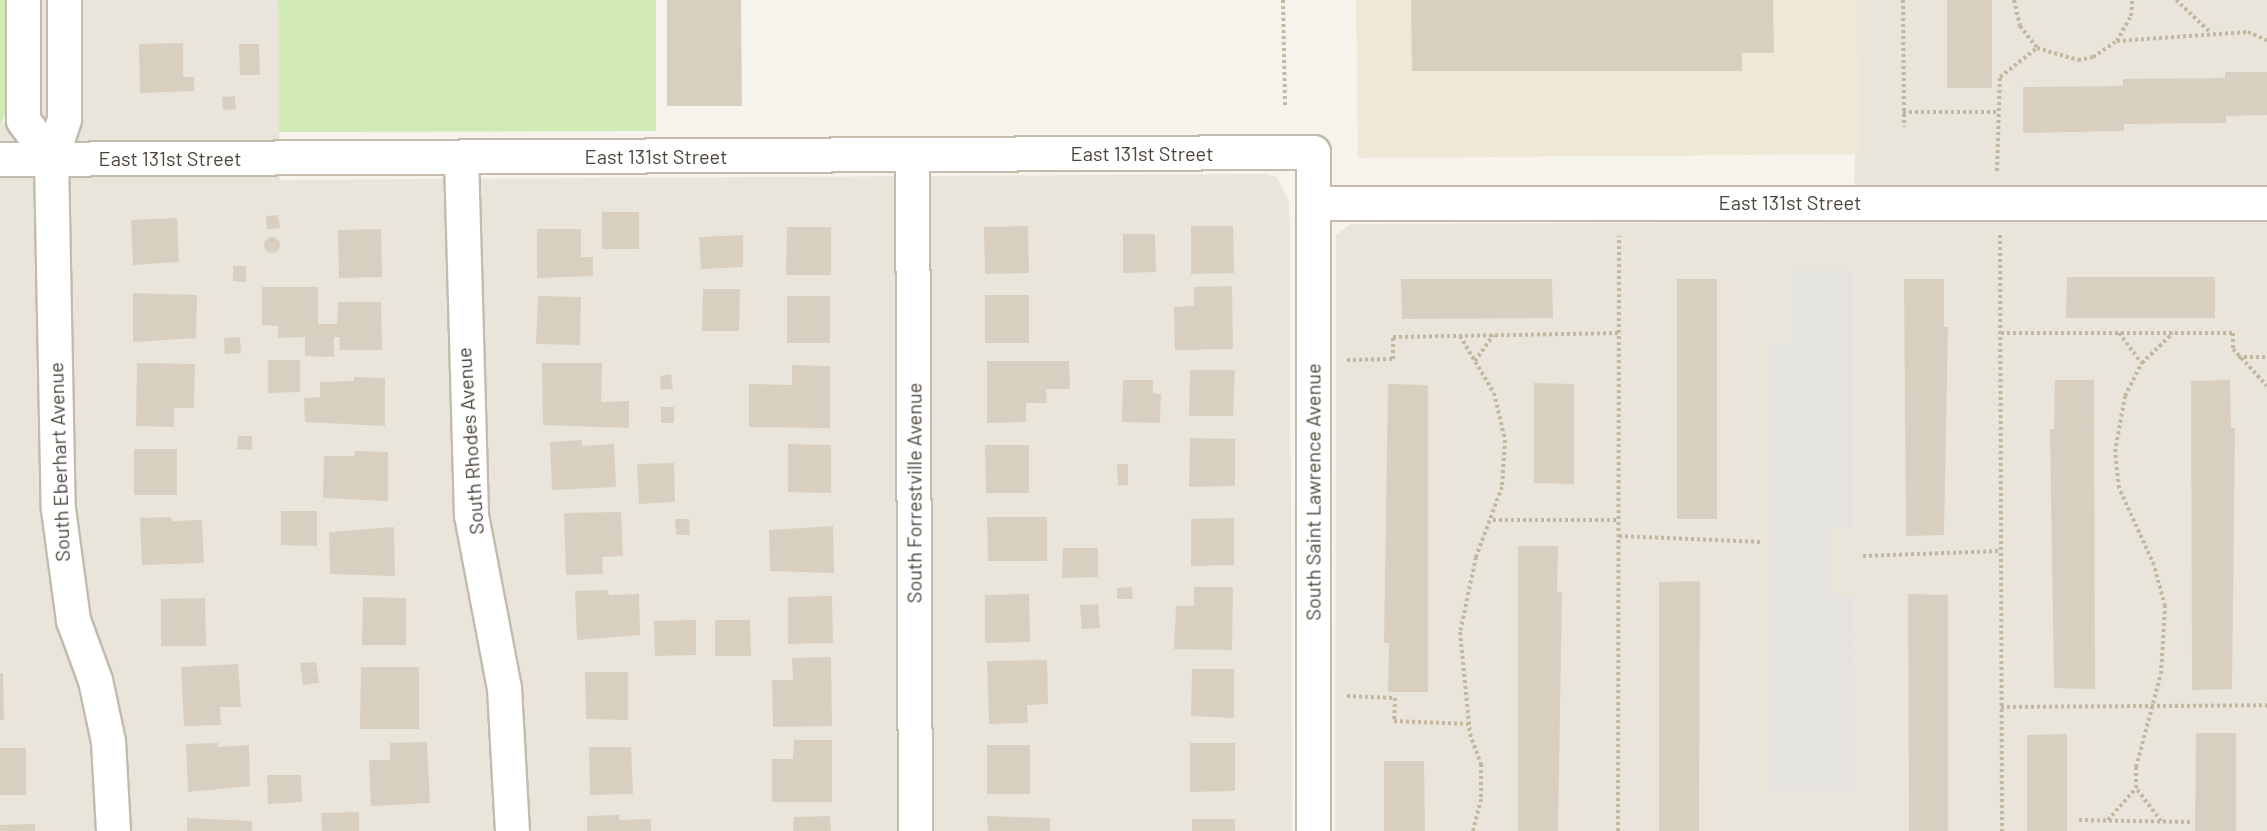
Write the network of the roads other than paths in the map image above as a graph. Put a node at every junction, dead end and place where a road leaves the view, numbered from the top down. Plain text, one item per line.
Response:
1 (23, 0) edge
2 (64, 0) edge
3 (1313, 152) joint
4 (912, 154) junction
5 (460, 157) junction
6 (0, 159) edge
7 (51, 159) junction
8 (2267, 202) edge
9 (1313, 203) junction
10 (113, 831) edge
11 (512, 831) edge
12 (915, 831) edge
13 (1313, 831) edge

1 - 7 street
2 - 7 street, South Eberhart Avenue
3 - 4 street, East 131st Street
3 - 9 street, South Saint Lawrence Avenue
4 - 5 street, East 131st Street
4 - 12 street, South Forrestville Avenue
5 - 7 street, East 131st Street
5 - 11 street, South Rhodes Avenue
6 - 7 street, East 131st Street
7 - 10 street, South Eberhart Avenue
8 - 9 street, East 131st Street
9 - 13 street, South Saint Lawrence Avenue

